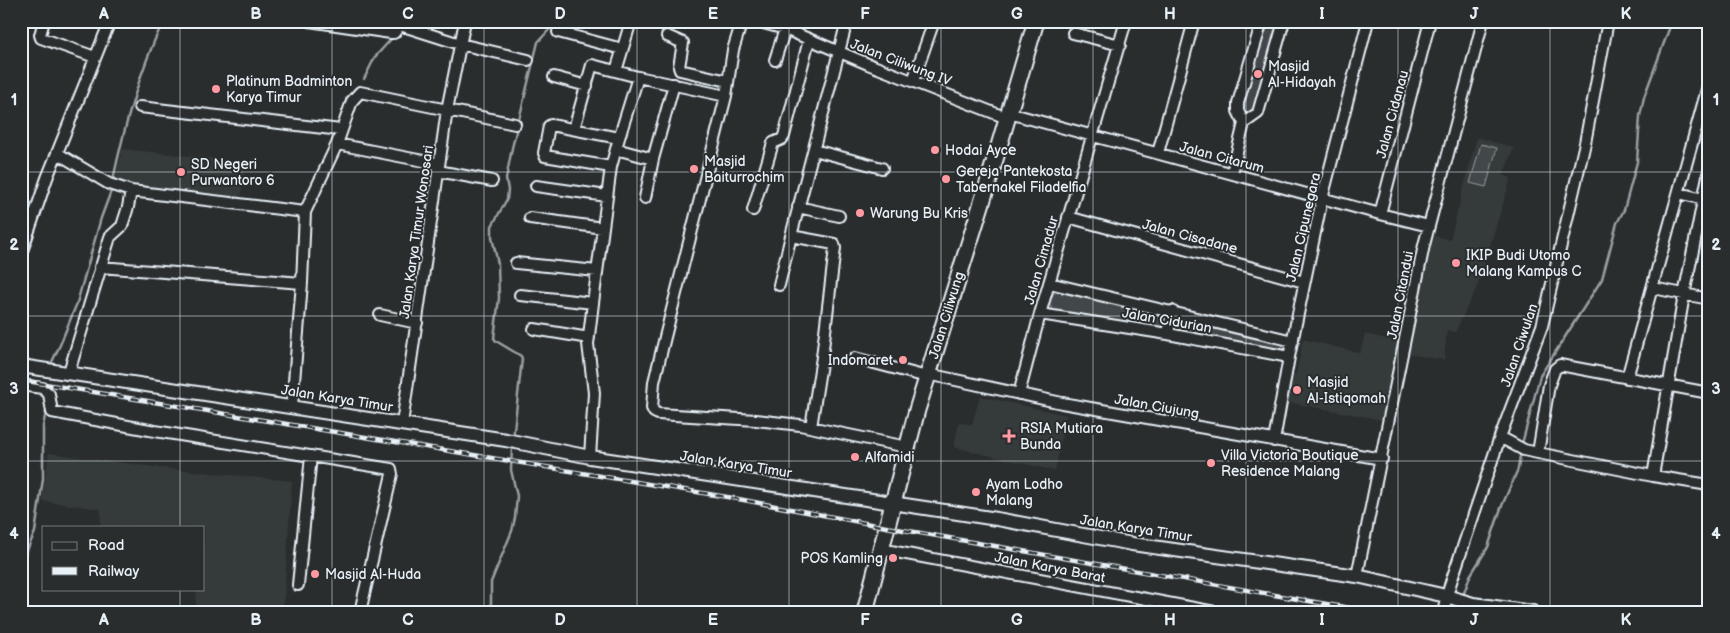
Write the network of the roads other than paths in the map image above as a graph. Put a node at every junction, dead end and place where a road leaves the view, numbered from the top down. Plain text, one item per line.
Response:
1 (44, 21) edge
2 (110, 21) edge
3 (309, 21) edge
4 (465, 21) edge
5 (631, 21) edge
6 (742, 21) edge
7 (756, 21) edge
8 (847, 21) edge
9 (934, 21) edge
10 (1036, 21) edge
11 (1126, 21) edge
12 (1194, 21) edge
13 (1262, 21) edge
14 (1284, 21) edge
15 (1368, 21) edge
16 (1430, 21) edge
17 (1483, 21) edge
18 (1608, 21) edge
19 (400, 23) edge
20 (785, 30) junction
21 (558, 32) dead end
22 (1073, 33) dead end
23 (667, 36) dead end
24 (809, 40) junction
25 (460, 44) junction
26 (1120, 45) junction
27 (622, 50) junction
28 (839, 53) junction
29 (95, 57) junction
30 (528, 60) dead end
31 (775, 60) dead end
32 (616, 71) junction
33 (554, 76) dead end
34 (638, 77) junction
35 (728, 81) junction
36 (913, 81) junction
37 (1709, 82) edge
38 (674, 84) junction
39 (587, 86) junction
40 (726, 96) junction
41 (140, 107) dead end
42 (447, 110) junction
43 (1008, 116) junction
44 (1244, 123) junction
45 (515, 124) dead end
46 (574, 129) junction
47 (341, 130) junction
48 (1092, 135) junction
49 (619, 138) junction
50 (337, 144) junction
51 (616, 149) junction
52 (814, 150) junction
53 (57, 153) junction
54 (1158, 154) junction
55 (653, 159) junction
56 (438, 167) junction
57 (612, 167) junction
58 (882, 168) dead end
59 (1709, 171) edge
60 (1232, 174) junction
61 (492, 181) dead end
62 (536, 186) dead end
63 (131, 191) junction
64 (1679, 193) junction
65 (607, 196) junction
66 (645, 198) dead end
67 (1322, 199) junction
68 (1704, 204) edge
69 (798, 207) junction
70 (753, 210) dead end
71 (305, 212) junction
72 (1380, 214) junction
73 (839, 216) dead end
74 (1068, 217) junction
75 (530, 218) dead end
76 (1429, 226) junction
77 (603, 228) junction
78 (25, 231) edge
79 (791, 236) junction
80 (21, 254) edge
81 (516, 263) dead end
82 (100, 267) junction
83 (597, 271) junction
84 (1304, 282) junction
85 (302, 283) junction
86 (1049, 283) junction
87 (779, 285) dead end
88 (1653, 288) junction
89 (520, 295) dead end
90 (1684, 295) junction
91 (1709, 299) edge
92 (592, 303) junction
93 (1172, 311) junction
94 (1040, 314) junction
95 (380, 315) dead end
96 (417, 323) junction
97 (534, 329) dead end
98 (1168, 334) junction
99 (589, 338) junction
100 (1293, 341) junction
101 (1289, 357) junction
102 (854, 358) dead end
103 (21, 366) edge
104 (69, 372) junction
105 (928, 376) junction
106 (1627, 378) junction
107 (21, 385) edge
108 (1667, 386) junction
109 (1709, 392) edge
110 (1019, 394) junction
111 (292, 406) junction
112 (402, 424) junction
113 (811, 427) junction
114 (1500, 437) junction
115 (1274, 441) junction
116 (907, 448) junction
117 (1538, 453) junction
118 (311, 456) junction
119 (590, 457) junction
120 (1382, 459) junction
121 (1652, 476) junction
122 (1709, 485) edge
123 (893, 503) junction
124 (880, 549) junction
125 (1357, 576) junction
126 (298, 584) dead end
127 (1457, 600) junction
128 (360, 612) edge
129 (865, 612) edge
130 (1215, 612) edge
131 (1443, 612) edge
132 (1533, 612) edge

1 - 29 street
2 - 29 street
3 - 19 street
4 - 25 street, Jalan Karya Timur Wonosari
5 - 27 street
6 - 35 street
7 - 20 street, Jalan Ciliwung IV
8 - 28 street
9 - 36 street
10 - 43 main road, Jalan Ciliwung
11 - 26 street, Jalan Cimadur
12 - 54 street
13 - 44 street
14 - 44 street
15 - 67 street, Jalan Cipunegara
16 - 72 street, Jalan Cidanau
17 - 76 street, Jalan Citandui
18 - 114 street, Jalan Ciwulan
19 - 25 street
20 - 24 street, Jalan Ciliwung IV
20 - 31 street
21 - 27 street
22 - 26 street
23 - 35 street
24 - 28 street, Jalan Ciliwung IV
24 - 70 street
25 - 30 street
25 - 42 street, Jalan Karya Timur Wonosari
26 - 48 street, Jalan Cimadur
27 - 32 street
28 - 36 street, Jalan Ciliwung IV
28 - 52 street
29 - 53 street
32 - 34 street
32 - 39 street
33 - 39 street
34 - 38 street
34 - 49 street
35 - 40 street
36 - 43 street, Jalan Ciliwung IV
37 - 64 street
38 - 40 street
38 - 55 street
39 - 46 street
40 - 113 street
41 - 47 street
42 - 45 street
42 - 47 street
42 - 56 street, Jalan Karya Timur Wonosari
43 - 48 street, Jalan Citarum
43 - 105 main road, Jalan Ciliwung
44 - 60 street
46 - 49 street
46 - 57 street
47 - 50 street
48 - 54 street, Jalan Citarum
48 - 74 street, Jalan Cimadur
49 - 51 street
50 - 56 street
50 - 71 street
51 - 55 street
51 - 57 street
52 - 58 street
52 - 69 street
53 - 63 street
53 - 78 street
54 - 60 street, Jalan Citarum
55 - 66 street
56 - 61 street
56 - 96 street, Jalan Karya Timur Wonosari
57 - 65 street
59 - 68 street
60 - 67 street, Jalan Citarum
62 - 65 street
63 - 71 street
63 - 82 street
64 - 68 street
64 - 88 street
65 - 77 street
67 - 72 street, Jalan Citarum
67 - 84 street, Jalan Cipunegara
68 - 90 street
69 - 73 street
69 - 79 street
71 - 85 street
72 - 76 street, Jalan Citarum
74 - 84 street, Jalan Cisadane
74 - 86 street, Jalan Cimadur
75 - 77 street
76 - 120 street, Jalan Citandui
77 - 83 street
78 - 80 street
79 - 87 street
79 - 113 street
81 - 83 street
82 - 85 street
82 - 104 street
83 - 92 street
84 - 100 street, Jalan Cipunegara
85 - 111 street
86 - 93 street, Jalan Cidurian
86 - 94 street, Jalan Cimadur
88 - 90 street
88 - 106 street
89 - 92 street
90 - 91 street
90 - 108 street
92 - 99 street
93 - 98 street
93 - 100 street, Jalan Cidurian
94 - 98 street, Jalan Cidurian
94 - 110 street, Jalan Cimadur
95 - 96 street
96 - 112 street, Jalan Karya Timur Wonosari
97 - 99 street
98 - 101 street, Jalan Cidurian
99 - 119 street
100 - 101 street, Jalan Cipunegara
101 - 115 street, Jalan Cipunegara
102 - 105 street, Jalan Ciujung
103 - 104 street, Jalan Karya Timur
104 - 111 street, Jalan Karya Timur
105 - 110 street, Jalan Ciujung
105 - 116 main road, Jalan Ciliwung
106 - 108 street
106 - 117 street
107 - 118 street
108 - 109 street
108 - 121 street
110 - 115 street, Jalan Ciujung
111 - 112 street, Jalan Karya Timur
112 - 119 street, Jalan Karya Timur
113 - 116 street
114 - 117 street
114 - 127 street, Jalan Ciwulan
115 - 120 street, Jalan Ciujung
116 - 123 main road, Jalan Ciliwung
117 - 121 street
118 - 126 street
118 - 128 street
119 - 123 street, Jalan Karya Timur
120 - 125 street, Jalan Citandui
121 - 122 street
123 - 124 main road, Jalan Ciliwung
123 - 125 street, Jalan Karya Timur
124 - 129 main road, Jalan Ciliwung
124 - 130 street, Jalan Karya Barat
125 - 127 street, Jalan Karya Timur
127 - 131 street, Jalan Ciwulan
127 - 132 street, Jalan Karya Timur

